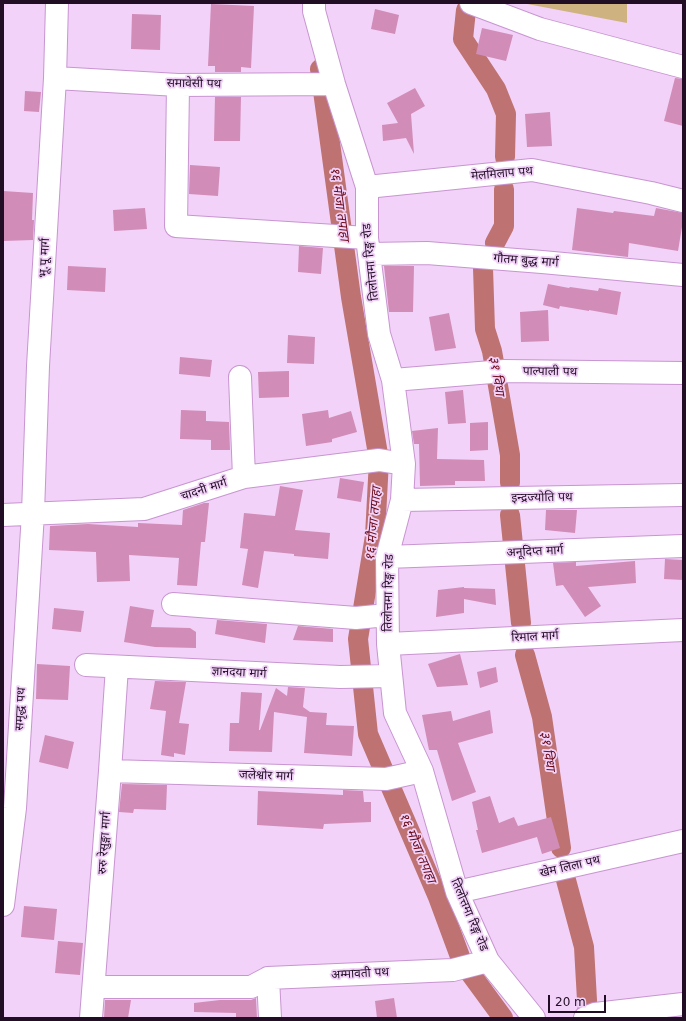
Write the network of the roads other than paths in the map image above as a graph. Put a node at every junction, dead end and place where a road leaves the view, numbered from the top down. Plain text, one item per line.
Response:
1 (57, 3) edge
2 (314, 3) edge
3 (471, 3) edge
4 (683, 68) edge
5 (56, 78) junction
6 (334, 84) junction
7 (178, 85) junction
8 (367, 187) junction
9 (683, 201) edge
10 (368, 246) junction
11 (683, 275) edge
12 (683, 373) edge
13 (240, 377) dead end
14 (394, 380) junction
15 (404, 464) junction
16 (244, 477) junction
17 (683, 495) edge
18 (402, 500) junction
19 (33, 513) junction
20 (3, 515) edge
21 (683, 546) edge
22 (388, 557) junction
23 (173, 604) dead end
24 (387, 615) junction
25 (683, 630) edge
26 (388, 644) junction
27 (86, 666) dead end
28 (117, 667) junction
29 (391, 676) junction
30 (110, 771) junction
31 (421, 771) junction
32 (683, 841) edge
33 (457, 892) junction
34 (3, 905) edge
35 (488, 961) junction
36 (268, 978) junction
37 (94, 987) junction
38 (683, 1004) edge
39 (590, 1016) edge
40 (91, 1018) edge
41 (270, 1018) edge
42 (534, 1018) edge

1 - 5 street, भू.पू मार्ग
2 - 6 street, तिलोत्तमा रिङ्ग रोड
3 - 4 street
5 - 7 street, समावेसी पथ
5 - 19 street, भू.पू मार्ग
6 - 7 street, समावेसी पथ
6 - 8 street, तिलोत्तमा रिङ्ग रोड
7 - 10 street, गौतम बुद्ध मार्ग
8 - 9 street, मेलमिलाप पथ
8 - 10 street, तिलोत्तमा रिङ्ग रोड
10 - 11 street, गौतम बुद्ध मार्ग
10 - 14 street, तिलोत्तमा रिङ्ग रोड
12 - 14 street, पाल्पाली पथ
13 - 16 street
14 - 15 street, तिलोत्तमा रिङ्ग रोड
15 - 16 street, चादनी मार्ग
15 - 18 street, तिलोत्तमा रिङ्ग रोड
16 - 19 street, चादनी मार्ग
17 - 18 street, इन्द्रज्योति पथ
18 - 22 street, तिलोत्तमा रिङ्ग रोड
19 - 20 street, चादनी मार्ग
19 - 34 street, समृद्ध पथ
21 - 22 street, अनूदिप्त मार्ग
22 - 24 street, तिलोत्तमा रिङ्ग रोड
23 - 24 street
24 - 26 street, तिलोत्तमा रिङ्ग रोड
25 - 26 street, रिमाल मार्ग
26 - 29 street, तिलोत्तमा रिङ्ग रोड
27 - 28 street, ज्ञानदया मार्ग
28 - 29 street, ज्ञानदया मार्ग
28 - 30 street, रुरु रेसुङ्गा मार्ग
29 - 31 street, तिलोत्तमा रिङ्ग रोड
30 - 31 street, जलेश्वोर मार्ग
30 - 37 street, रुरु रेसुङ्गा मार्ग
31 - 33 street, तिलोत्तमा रिङ्ग रोड
32 - 33 street, खेम लिला पथ
33 - 35 street, तिलोत्तमा रिङ्ग रोड
35 - 36 street, अम्मावती पथ
35 - 42 street, तिलोत्तमा रिङ्ग रोड
36 - 37 street, अम्मावती पथ
36 - 41 street
37 - 40 street, रुरु रेसुङ्गा मार्ग
38 - 39 street

